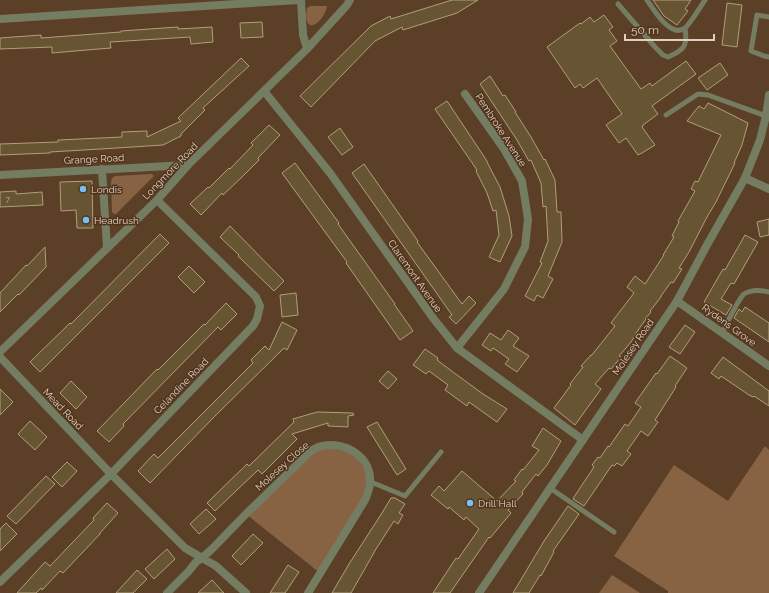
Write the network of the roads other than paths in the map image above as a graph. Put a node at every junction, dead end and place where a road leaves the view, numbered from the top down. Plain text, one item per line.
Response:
1 (300, 0) edge
2 (350, 0) edge
3 (647, 0) edge
4 (705, 0) edge
5 (618, 4) dead end
6 (769, 16) edge
7 (0, 19) edge
8 (685, 28) junction
9 (306, 49) junction
10 (769, 57) edge
11 (264, 91) junction
12 (464, 94) dead end
13 (769, 95) edge
14 (666, 115) dead end
15 (766, 116) junction
16 (188, 165) junction
17 (102, 169) junction
18 (0, 175) edge
19 (745, 178) junction
20 (769, 189) edge
21 (157, 200) junction
22 (107, 248) junction
23 (769, 292) edge
24 (677, 300) junction
25 (722, 333) junction
26 (457, 348) junction
27 (0, 352) edge
28 (0, 357) edge
29 (769, 366) edge
30 (582, 440) junction
31 (441, 452) dead end
32 (111, 474) junction
33 (371, 482) junction
34 (550, 488) junction
35 (614, 532) dead end
36 (202, 558) junction
37 (1, 580) edge
38 (167, 593) edge
39 (246, 593) edge
40 (308, 593) edge
41 (479, 593) edge

1 - 7 street
1 - 9 street
2 - 9 street, Longmore Road
3 - 8 lane
4 - 8 lane
5 - 8 lane
6 - 10 lane
9 - 11 street, Longmore Road
11 - 16 street, Longmore Road
11 - 26 street, Claremont Avenue
12 - 26 street, Pembroke Avenue
13 - 15 street, Molesey Road
14 - 15 lane
15 - 19 street, Molesey Road
16 - 17 street, Grange Road
16 - 21 street, Longmore Road
17 - 18 street, Grange Road
17 - 22 street
19 - 20 street
19 - 24 street, Molesey Road
21 - 22 street, Longmore Road
21 - 32 street, Celandine Road
22 - 27 street, Longmore Road
23 - 25 lane
24 - 25 street, Rydens Grove
24 - 30 street, Molesey Road
25 - 29 street, Rydens Grove
26 - 30 street, Claremont Avenue
28 - 32 street, Mead Road
30 - 34 street, Molesey Road
31 - 33 lane
32 - 36 street, Mead Road
32 - 37 street, Celandine Road
33 - 36 street, Molesey Close
33 - 40 street
34 - 35 lane
34 - 41 street, Molesey Road
36 - 38 street, Molesey Close
36 - 39 street

